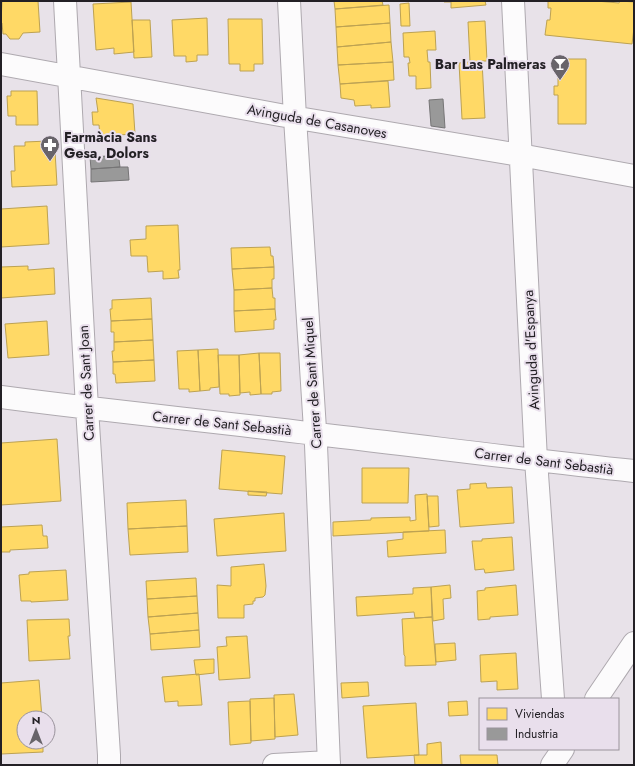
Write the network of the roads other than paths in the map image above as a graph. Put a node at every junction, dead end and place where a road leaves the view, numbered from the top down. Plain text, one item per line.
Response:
1 (65, 1) edge
2 (289, 1) edge
3 (513, 1) edge
4 (1, 64) edge
5 (69, 77) junction
6 (295, 118) junction
7 (520, 155) junction
8 (634, 176) edge
9 (1, 397) edge
10 (87, 408) junction
11 (315, 434) junction
12 (536, 460) junction
13 (634, 471) edge
14 (634, 643) edge
15 (554, 698) edge
16 (597, 698) edge
17 (329, 764) edge
18 (108, 765) edge
19 (274, 765) edge

1 - 5 street, Carrer de Sant Joan
2 - 6 street, Carrer de Sant Miquel
3 - 7 street, Avinguda d'Espanya
4 - 5 street, Avinguda de Casanoves
5 - 6 street, Avinguda de Casanoves
5 - 10 street, Carrer de Sant Joan
6 - 7 street, Avinguda de Casanoves
6 - 11 street, Carrer de Sant Miquel
7 - 8 street, Avinguda de Casanoves
7 - 12 street, Avinguda d'Espanya
9 - 10 street, Carrer de Sant Sebastià
10 - 11 street, Carrer de Sant Sebastià
10 - 18 street, Carrer de Sant Joan
11 - 12 street, Carrer de Sant Sebastià
11 - 17 street, Carrer de Sant Miquel
12 - 13 street, Carrer de Sant Sebastià
12 - 15 street, Avinguda d'Espanya
14 - 16 street
17 - 19 street

